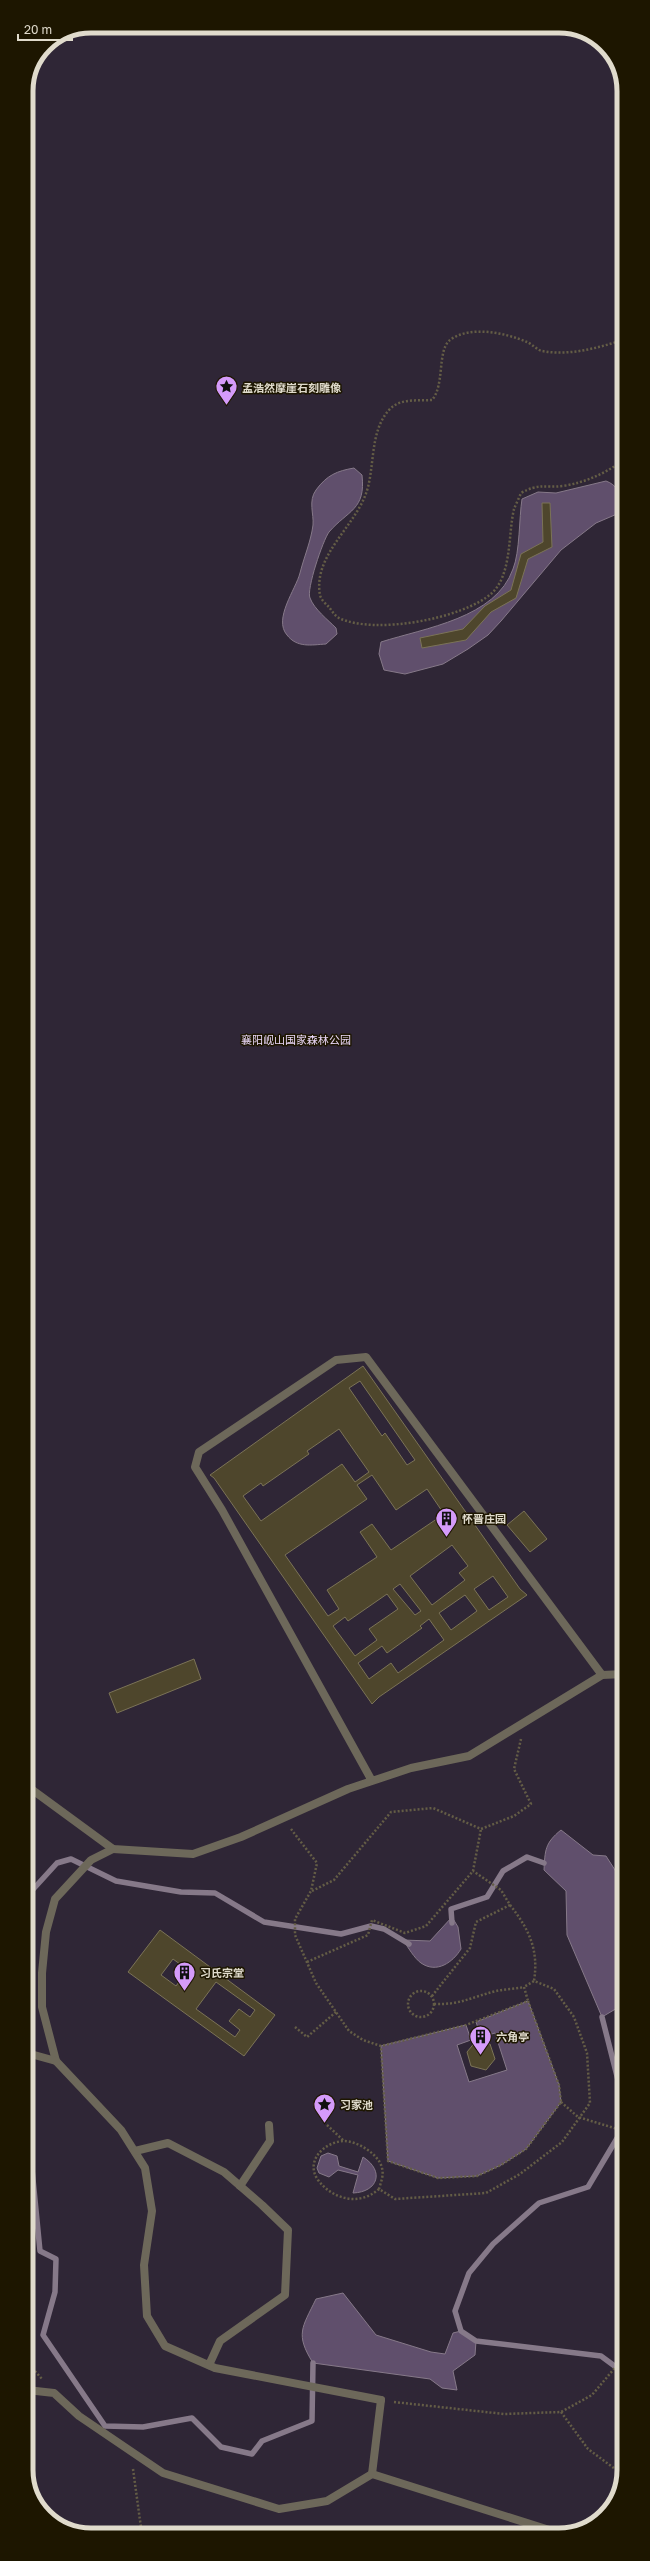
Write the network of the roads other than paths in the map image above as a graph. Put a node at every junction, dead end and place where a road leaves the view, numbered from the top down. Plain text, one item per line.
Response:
1 (617, 1674) edge
2 (602, 1675) junction
3 (372, 1781) junction
4 (33, 1790) edge
5 (113, 1849) junction
6 (33, 2055) edge
7 (56, 2061) junction
8 (269, 2125) dead end
9 (135, 2151) junction
10 (240, 2186) junction
11 (209, 2365) junction
12 (33, 2391) edge
13 (372, 2474) junction
14 (543, 2528) edge

1 - 2 street
2 - 3 street
2 - 3 street
3 - 5 street
4 - 5 street
5 - 7 street
6 - 7 street
7 - 9 street
8 - 10 street
9 - 10 street
9 - 11 street
10 - 11 street
11 - 13 street
12 - 13 street
13 - 14 street

